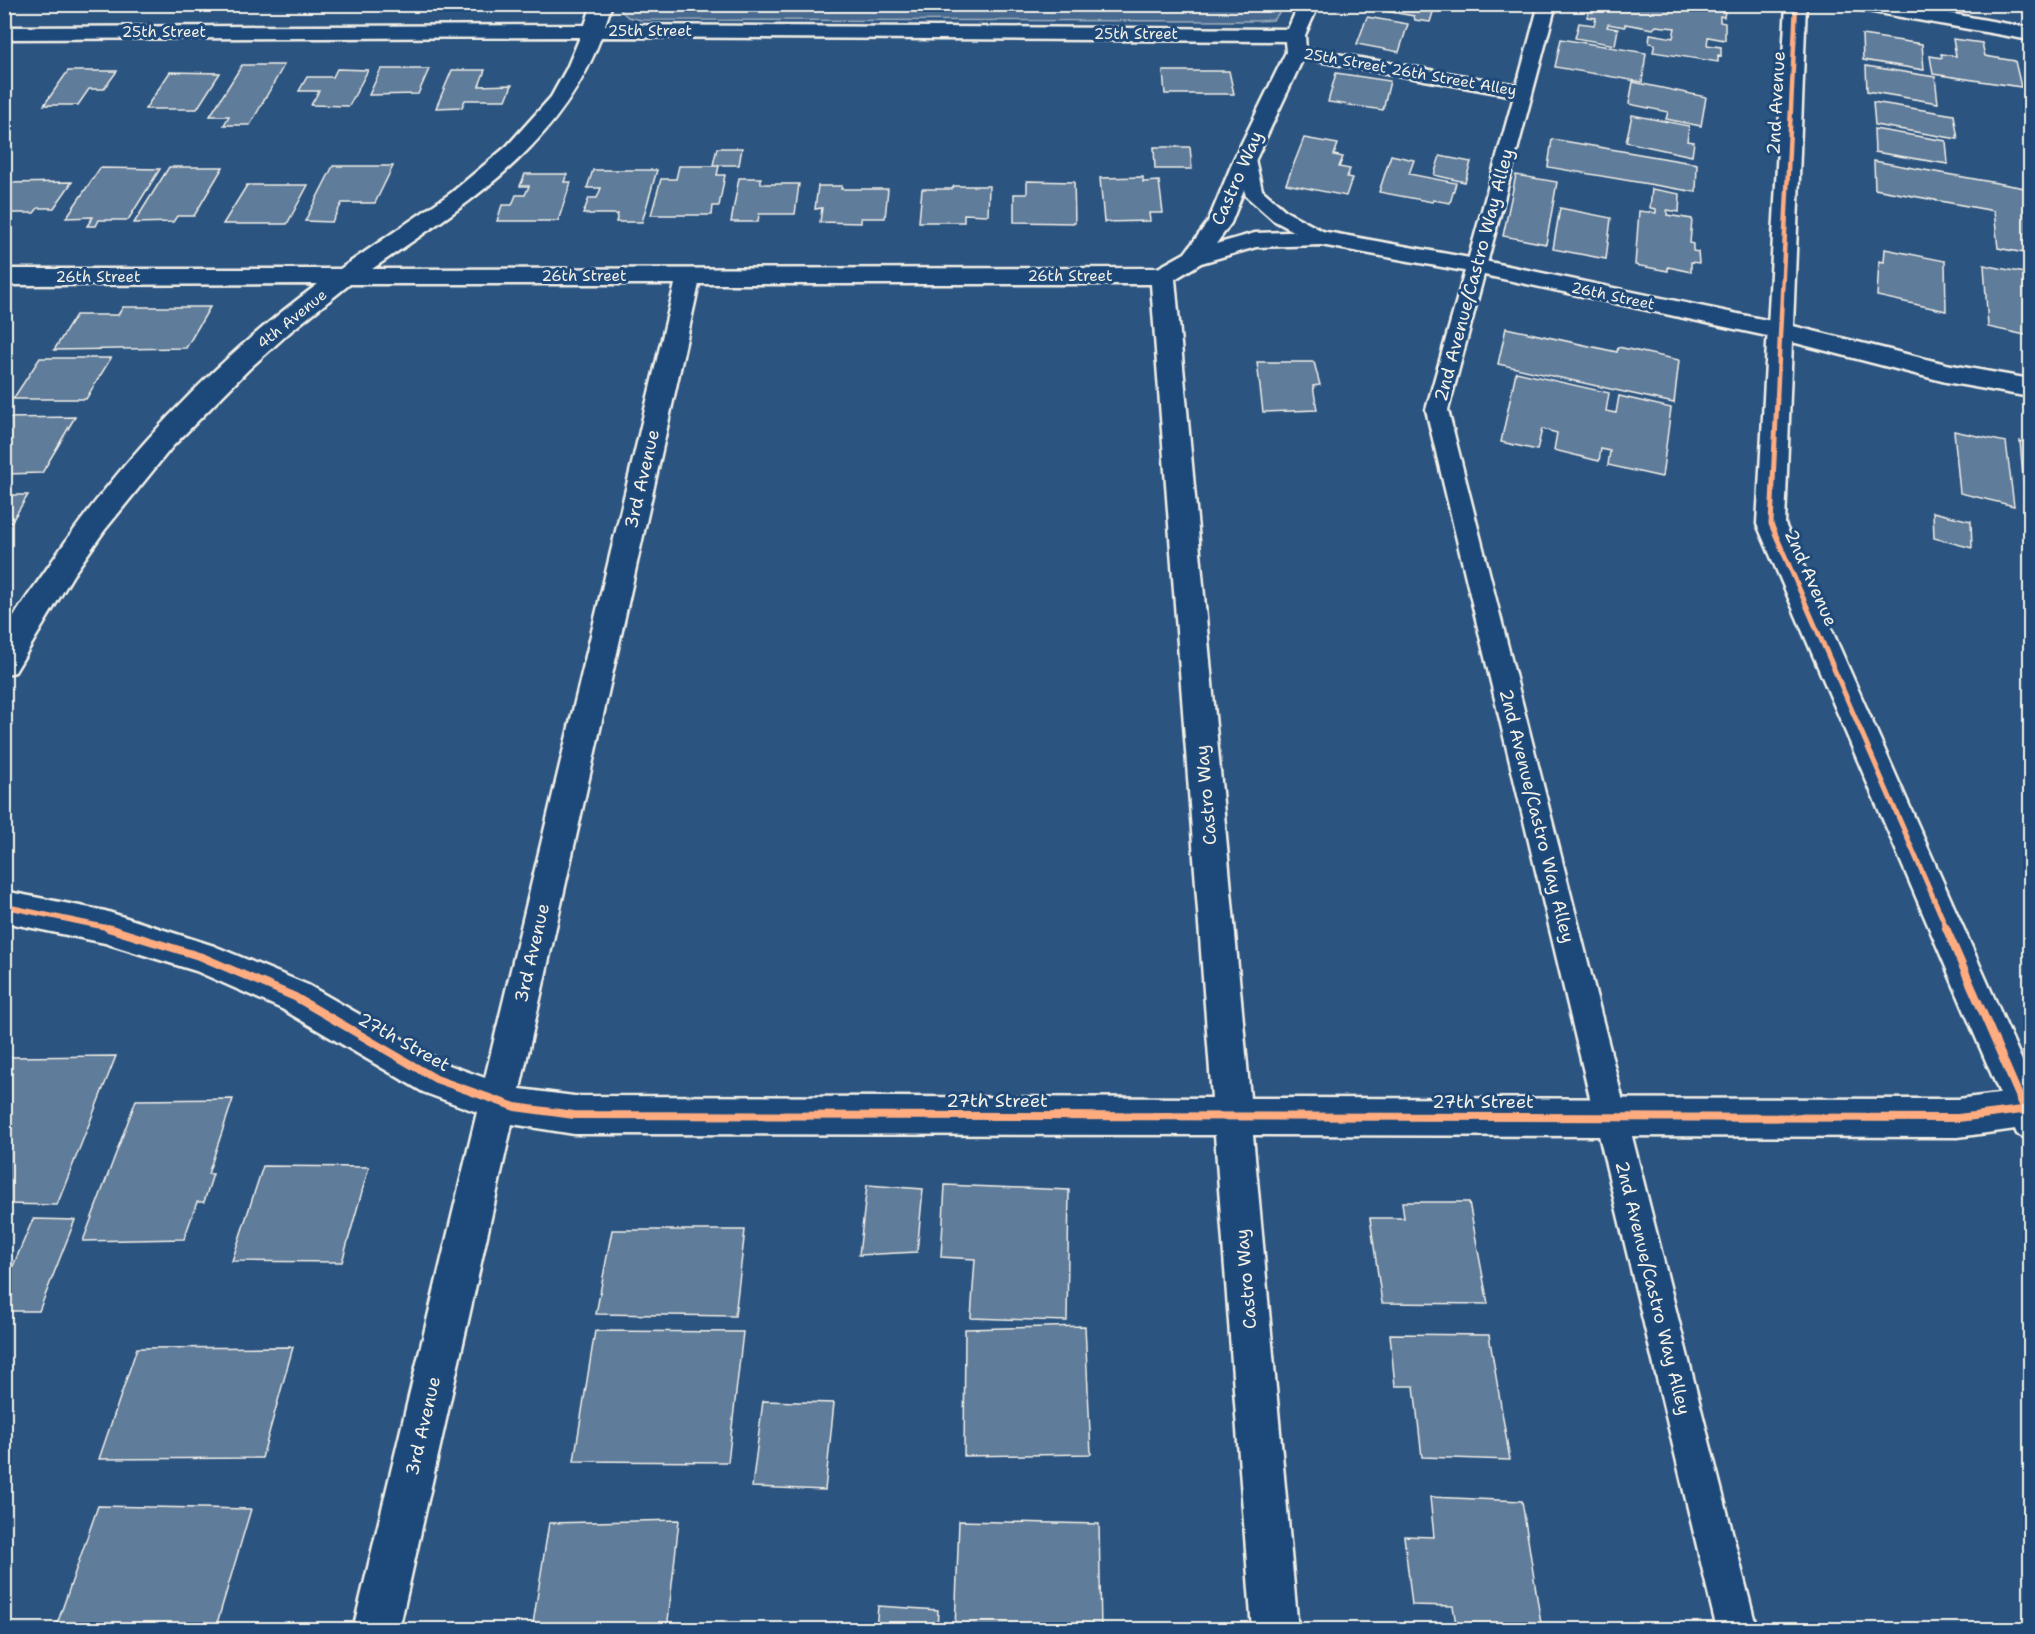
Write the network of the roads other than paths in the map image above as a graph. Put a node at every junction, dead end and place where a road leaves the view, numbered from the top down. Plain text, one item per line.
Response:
1 (602, 4) edge
2 (1309, 4) edge
3 (1548, 4) edge
4 (1796, 4) edge
5 (1862, 4) edge
6 (592, 31) junction
7 (4, 33) edge
8 (2031, 34) edge
9 (1296, 44) junction
10 (1525, 92) junction
11 (1245, 159) junction
12 (1321, 238) junction
13 (1194, 258) junction
14 (1475, 266) junction
15 (689, 276) junction
16 (1163, 276) junction
17 (4, 277) edge
18 (346, 277) junction
19 (1780, 332) junction
20 (2031, 388) edge
21 (4, 663) edge
22 (4, 906) edge
23 (498, 1102) junction
24 (2029, 1113) edge
25 (1233, 1117) junction
26 (1611, 1118) junction
27 (376, 1629) edge
28 (1275, 1629) edge
29 (1737, 1629) edge

1 - 6 street, 4th Avenue
2 - 9 street, Castro Way
3 - 10 lane, 2nd Avenue/Castro Way Alley
4 - 19 street, 2nd Avenue
5 - 8 street
6 - 7 street, 25th Street
6 - 9 street, 25th Street
6 - 18 street, 4th Avenue
9 - 10 lane, 25th Street 26th Street Alley
9 - 11 street, Castro Way
10 - 14 lane, 2nd Avenue/Castro Way Alley
11 - 12 lane
11 - 13 street, Castro Way
12 - 13 street, 26th Street
12 - 14 street, 26th Street
13 - 16 street, Castro Way
14 - 19 street, 26th Street
14 - 26 lane, 2nd Avenue/Castro Way Alley
15 - 16 street, 26th Street
15 - 18 street, 26th Street
15 - 23 street, 3rd Avenue
16 - 25 street, Castro Way
17 - 18 street, 26th Street
18 - 21 street, 4th Avenue
19 - 20 street, 26th Street
19 - 24 street, 2nd Avenue
22 - 23 street, 27th Street
23 - 25 street, 27th Street
23 - 27 street, 3rd Avenue
24 - 26 street, 27th Street
25 - 26 street, 27th Street
25 - 28 street, Castro Way
26 - 29 lane, 2nd Avenue/Castro Way Alley

